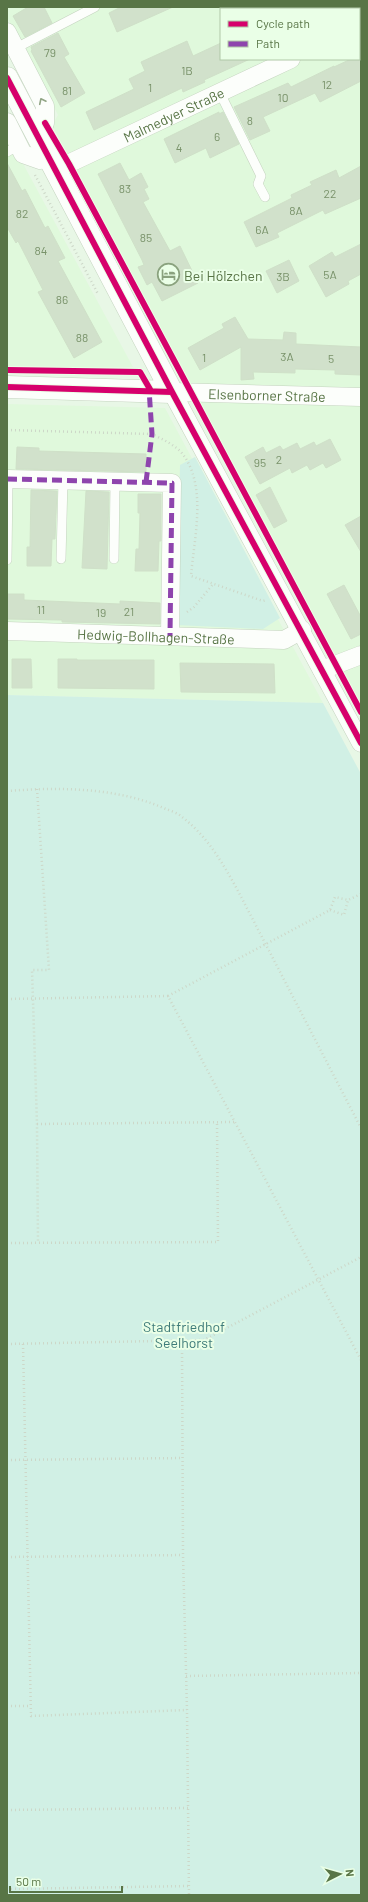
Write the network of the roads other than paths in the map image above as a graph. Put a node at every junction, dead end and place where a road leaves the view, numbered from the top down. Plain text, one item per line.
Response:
1 (95, 7) edge
2 (7, 32) edge
3 (16, 48) junction
4 (290, 60) edge
5 (7, 78) edge
6 (220, 93) junction
7 (11, 139) edge
8 (47, 154) junction
9 (265, 197) dead end
10 (7, 387) edge
11 (172, 392) junction
12 (361, 397) edge
13 (8, 479) edge
14 (63, 480) junction
15 (115, 482) junction
16 (114, 559) dead end
17 (7, 560) edge
18 (61, 560) dead end
19 (302, 630) junction
20 (7, 631) edge
21 (170, 636) junction
22 (361, 655) edge
23 (322, 670) junction
24 (361, 743) edge

1 - 3 lane
2 - 3 street
8 -> 3 street
4 - 6 street, Malmedyer Straße
5 - 8 street
6 - 8 street, Malmedyer Straße
6 - 9 lane
7 - 8 street, Malmedyer Straße
8 - 11 street
10 - 11 street
11 - 12 street, Elsenborner Straße
11 - 19 street
13 - 14 street
13 - 17 lane
14 - 15 street
14 - 18 lane
15 - 16 lane
15 - 21 street
19 - 21 street, Hedwig-Bollhagen-Straße
19 - 23 street
20 - 21 street, Hedwig-Bollhagen-Straße
22 - 23 street
23 - 24 street

